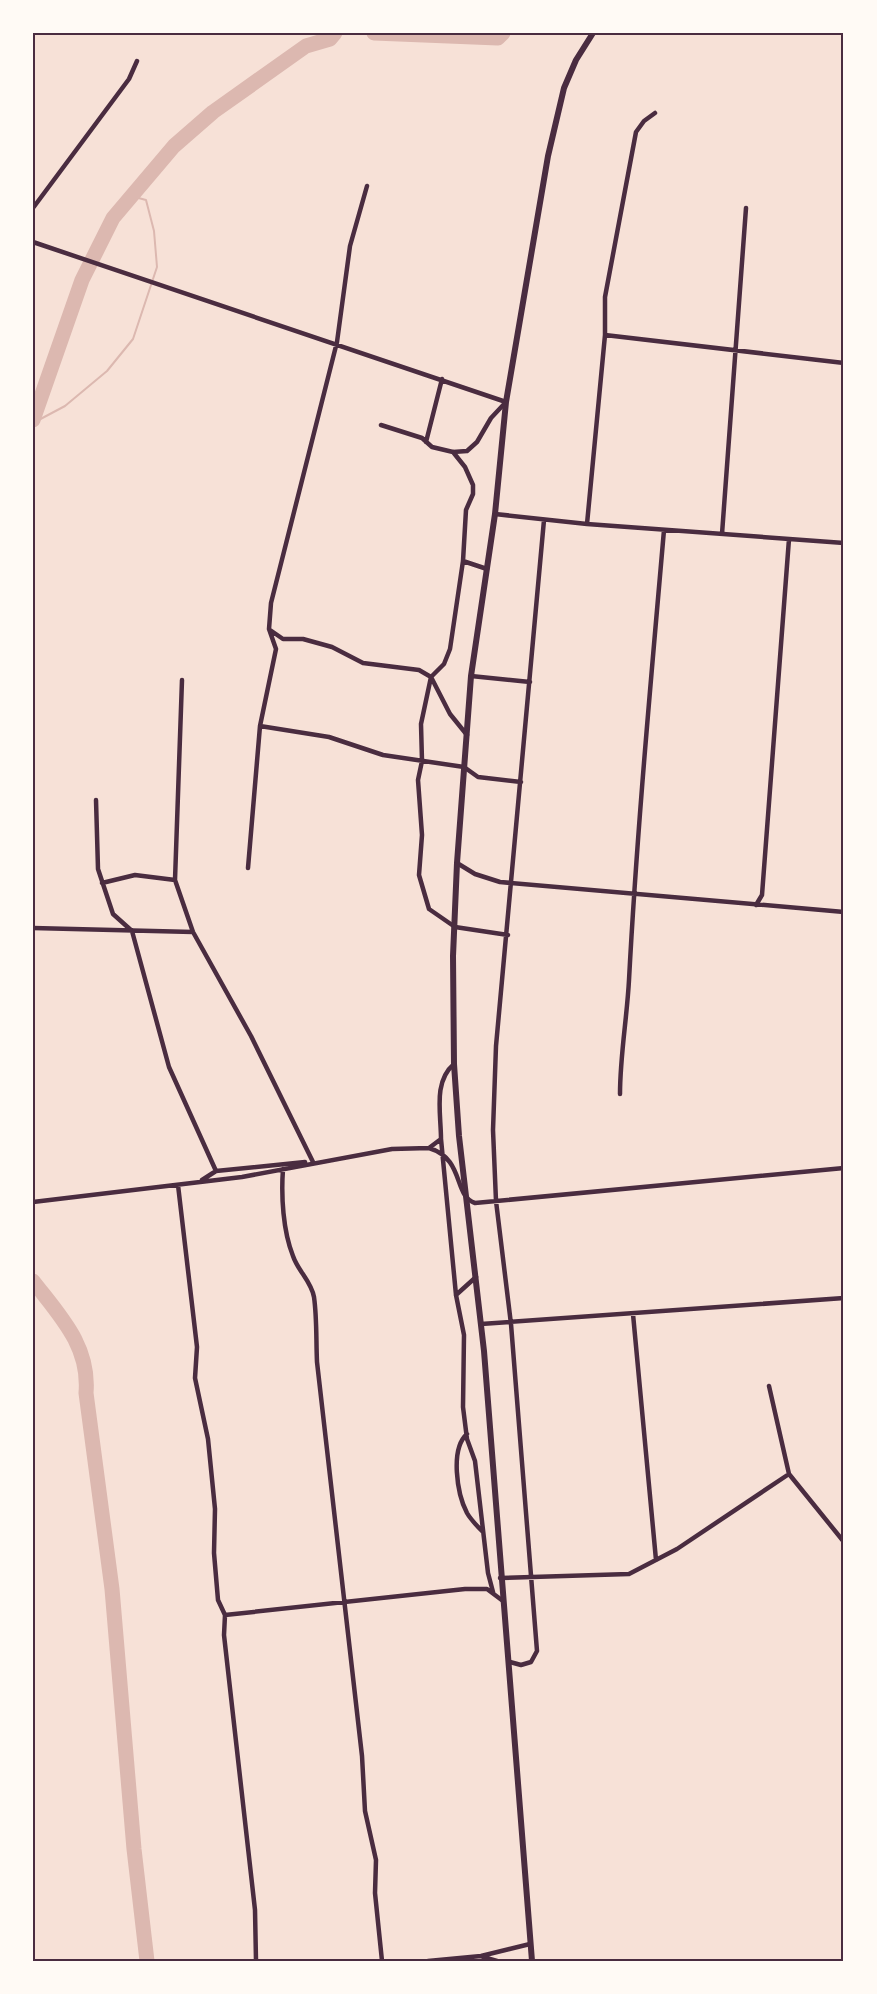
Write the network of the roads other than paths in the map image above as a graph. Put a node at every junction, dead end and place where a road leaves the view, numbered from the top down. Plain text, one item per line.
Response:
1 (593, 33) edge
2 (137, 61) dead end
3 (655, 113) dead end
4 (367, 186) dead end
5 (33, 208) edge
6 (746, 208) dead end
7 (33, 242) edge
8 (605, 335) junction
9 (337, 342) junction
10 (733, 348) junction
11 (844, 363) edge
12 (442, 379) junction
13 (506, 402) junction
14 (381, 424) dead end
15 (426, 442) junction
16 (453, 452) junction
17 (495, 513) junction
18 (544, 519) junction
19 (587, 524) junction
20 (664, 530) junction
21 (722, 534) junction
22 (789, 539) junction
23 (844, 543) edge
24 (463, 561) junction
25 (487, 569) junction
26 (269, 629) junction
27 (283, 639) junction
28 (276, 649) junction
29 (471, 676) junction
30 (431, 677) junction
31 (182, 680) dead end
32 (530, 682) junction
33 (260, 726) junction
34 (466, 735) junction
35 (422, 761) junction
36 (464, 767) junction
37 (521, 782) junction
38 (96, 800) dead end
39 (457, 863) junction
40 (248, 868) dead end
41 (175, 880) junction
42 (512, 882) junction
43 (102, 883) junction
44 (633, 895) junction
45 (756, 905) junction
46 (844, 912) edge
47 (455, 927) junction
48 (33, 928) edge
49 (132, 931) junction
50 (193, 932) junction
51 (508, 934) junction
52 (454, 1064) junction
53 (620, 1094) dead end
54 (441, 1139) junction
55 (429, 1148) junction
56 (443, 1153) junction
57 (313, 1162) junction
58 (844, 1168) edge
59 (283, 1169) junction
60 (216, 1171) junction
61 (201, 1181) junction
62 (178, 1185) junction
63 (467, 1200) junction
64 (496, 1201) junction
65 (33, 1202) edge
66 (476, 1277) junction
67 (456, 1295) junction
68 (844, 1298) edge
69 (633, 1314) junction
70 (481, 1324) junction
71 (511, 1324) junction
72 (769, 1386) dead end
73 (467, 1434) junction
74 (789, 1474) junction
75 (483, 1532) junction
76 (844, 1542) edge
77 (656, 1560) junction
78 (500, 1578) junction
79 (529, 1578) junction
80 (493, 1592) junction
81 (503, 1601) junction
82 (344, 1603) junction
83 (225, 1615) junction
84 (510, 1662) junction
85 (530, 1944) junction
86 (481, 1956) junction
87 (256, 1961) edge
88 (382, 1961) edge
89 (428, 1961) edge
90 (497, 1961) edge
91 (532, 1961) edge

1 - 13 main road
2 - 5 street
3 - 8 street
4 - 9 street
6 - 10 street
7 - 9 street
8 - 10 street
8 - 19 street
9 - 12 street
9 - 26 street
10 - 11 street
10 - 21 street
12 - 13 street
12 - 15 street
13 - 16 street
13 - 17 main road
14 - 15 street
15 - 16 street
16 - 24 street
17 - 18 street
17 - 25 main road
18 - 19 street
18 - 32 street
19 - 20 street
20 - 21 street
20 - 44 street
21 - 22 street
22 - 23 street
22 - 45 street
24 - 25 street
24 - 30 street
25 - 29 main road
26 - 27 street
26 - 28 street
27 - 28 street
27 - 30 street
28 - 33 street
29 - 32 street
29 - 34 main road
30 - 34 street
30 - 35 street
31 - 41 street
32 - 37 street
33 - 35 street
33 - 40 street
34 - 36 main road
35 - 36 street
35 - 47 street
36 - 37 street
36 - 39 main road
37 - 42 street
38 - 43 street
39 - 42 street
39 - 47 main road
41 - 43 street
41 - 50 street
42 - 44 street
42 - 51 street
43 - 49 street
44 - 45 street
44 - 53 street
45 - 46 street
47 - 51 street
47 - 52 main road
48 - 49 street
49 - 50 street
49 - 60 street
50 - 57 street
51 - 64 street
52 - 54 street
52 - 63 main road
54 - 55 street
54 - 56 street
55 - 56 street
55 - 57 street
56 - 63 street
56 - 67 street
57 - 59 street
57 - 60 street
58 - 64 street
59 - 61 street
59 - 82 street
60 - 61 street
61 - 62 street
62 - 65 street
62 - 83 street
63 - 64 street
63 - 66 main road
64 - 71 street
66 - 67 street
66 - 70 main road
67 - 73 street
68 - 69 street
69 - 71 street
69 - 77 street
70 - 71 street
70 - 78 main road
71 - 79 street
72 - 74 street
73 - 75 street
73 - 75 street
74 - 76 street
74 - 77 street
75 - 80 street
77 - 79 street
78 - 79 street
78 - 81 main road
79 - 84 street
80 - 81 street
80 - 82 street
81 - 84 main road
82 - 83 street
82 - 88 street
83 - 87 street
84 - 85 main road
85 - 86 street
85 - 91 main road
86 - 89 street
86 - 90 street

